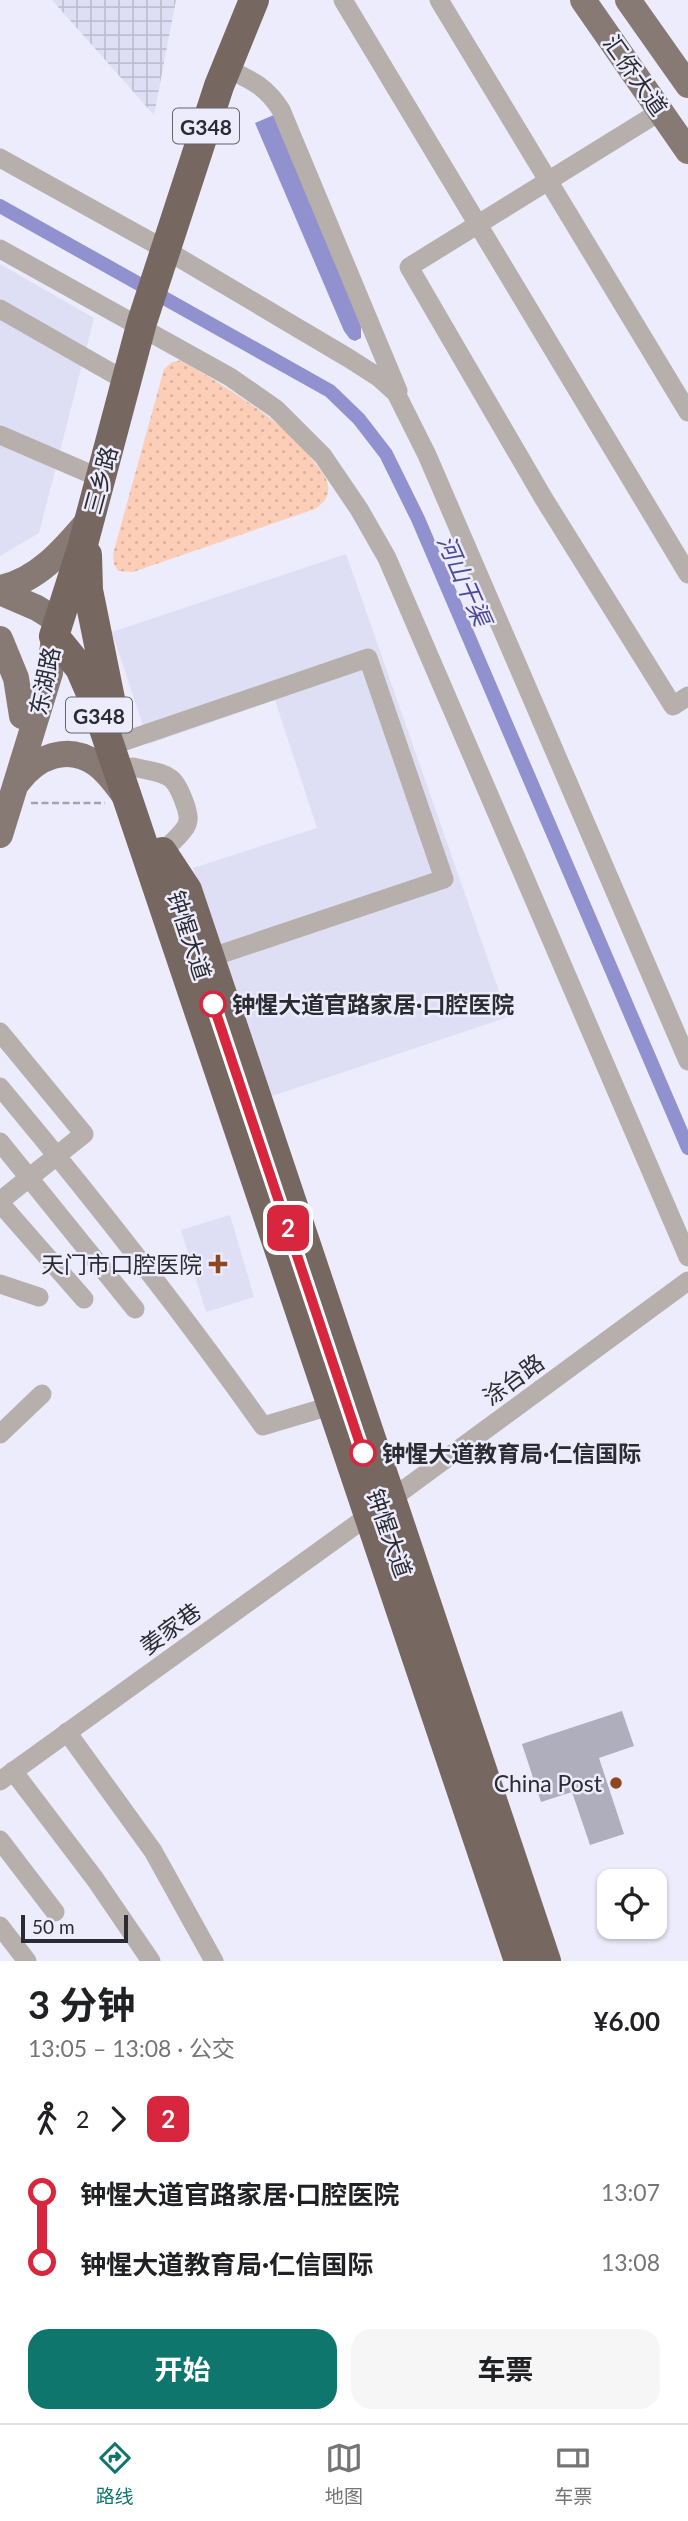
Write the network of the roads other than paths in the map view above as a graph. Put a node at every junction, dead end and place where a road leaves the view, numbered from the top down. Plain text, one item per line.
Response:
1 (343, 0) edge
2 (439, 0) edge
3 (583, 0) edge
4 (628, 0) edge
5 (253, 1) edge
6 (226, 68) junction
7 (688, 85) edge
8 (661, 111) junction
9 (688, 150) edge
10 (0, 158) edge
11 (548, 181) junction
12 (478, 225) junction
13 (0, 249) edge
14 (165, 252) junction
15 (2, 315) edge
16 (141, 325) junction
17 (126, 381) junction
18 (688, 412) edge
19 (408, 414) junction
20 (0, 435) edge
21 (100, 478) junction
22 (89, 520) junction
23 (688, 574) edge
24 (6, 584) edge
25 (0, 607) edge
26 (56, 629) junction
27 (0, 639) edge
28 (688, 696) edge
29 (110, 699) junction
30 (22, 716) junction
31 (129, 754) junction
32 (130, 803) junction
33 (5, 806) edge
34 (162, 852) junction
35 (209, 957) junction
36 (0, 1032) edge
37 (688, 1061) edge
38 (0, 1087) edge
39 (221, 1095) junction
40 (0, 1142) edge
41 (58, 1155) junction
42 (30, 1178) junction
43 (0, 1202) edge
44 (688, 1257) edge
45 (688, 1281) edge
46 (0, 1284) edge
47 (39, 1297) dead end
48 (84, 1299) dead end
49 (135, 1310) dead end
50 (42, 1394) dead end
51 (320, 1409) junction
52 (0, 1434) edge
53 (375, 1511) junction
54 (67, 1732) junction
55 (7, 1776) edge
56 (0, 1840) edge
57 (55, 1912) dead end
58 (0, 1926) edge
59 (530, 1959) edge
60 (27, 1961) edge
61 (151, 1961) edge
62 (214, 1961) edge

1 - 12 street
2 - 11 street
3 - 8 main road, 汇侨大道
4 - 7 main road, 汇侨大道
5 - 6 highway, G348
6 - 14 highway, G348
6 - 19 street
8 - 9 main road, 汇侨大道
8 - 11 street
10 - 14 street
11 - 12 street
11 - 18 street
12 - 23 street
12 - 28 street
13 - 16 street
14 - 16 highway, G348
14 - 19 street
15 - 17 street
16 - 17 highway, 三乡路 / G348
16 - 44 street
17 - 21 highway, 三乡路 / G348
19 - 37 street
20 - 21 street
21 - 22 highway, 三乡路 / G348
22 - 24 main road
22 - 26 highway, 三乡路 / G348
22 - 29 highway
24 - 26 main road, 钟惺大道
25 - 26 main road, 钟惺大道
26 - 29 highway, 钟惺大道 / G348
26 - 30 main road, 东湖路
26 - 32 highway, 钟惺大道 / G348
26 - 33 main road, 东湖路
27 - 30 main road
29 - 31 highway, 钟惺大道 / G348
30 - 33 main road, 东湖路
31 - 34 highway, 钟惺大道 / G348
31 - 35 street
32 - 33 main road
32 - 39 highway, 钟惺大道 / G348
34 - 35 highway
34 - 53 highway, 钟惺大道 / G348
35 - 53 highway
36 - 41 street
38 - 41 street
39 - 51 highway
39 - 53 highway, 钟惺大道 / G348
40 - 42 street
41 - 42 street
41 - 51 street
42 - 43 street
42 - 49 street
43 - 48 street
45 - 53 street, 涂台路
46 - 47 street
50 - 52 street
51 - 53 highway
53 - 54 street, 姜家巷
53 - 59 highway, 钟惺大道 / G348
53 - 59 highway, 钟惺大道 / G348
54 - 55 street, 姜家巷
54 - 62 street
55 - 61 street
56 - 57 street
58 - 60 street

